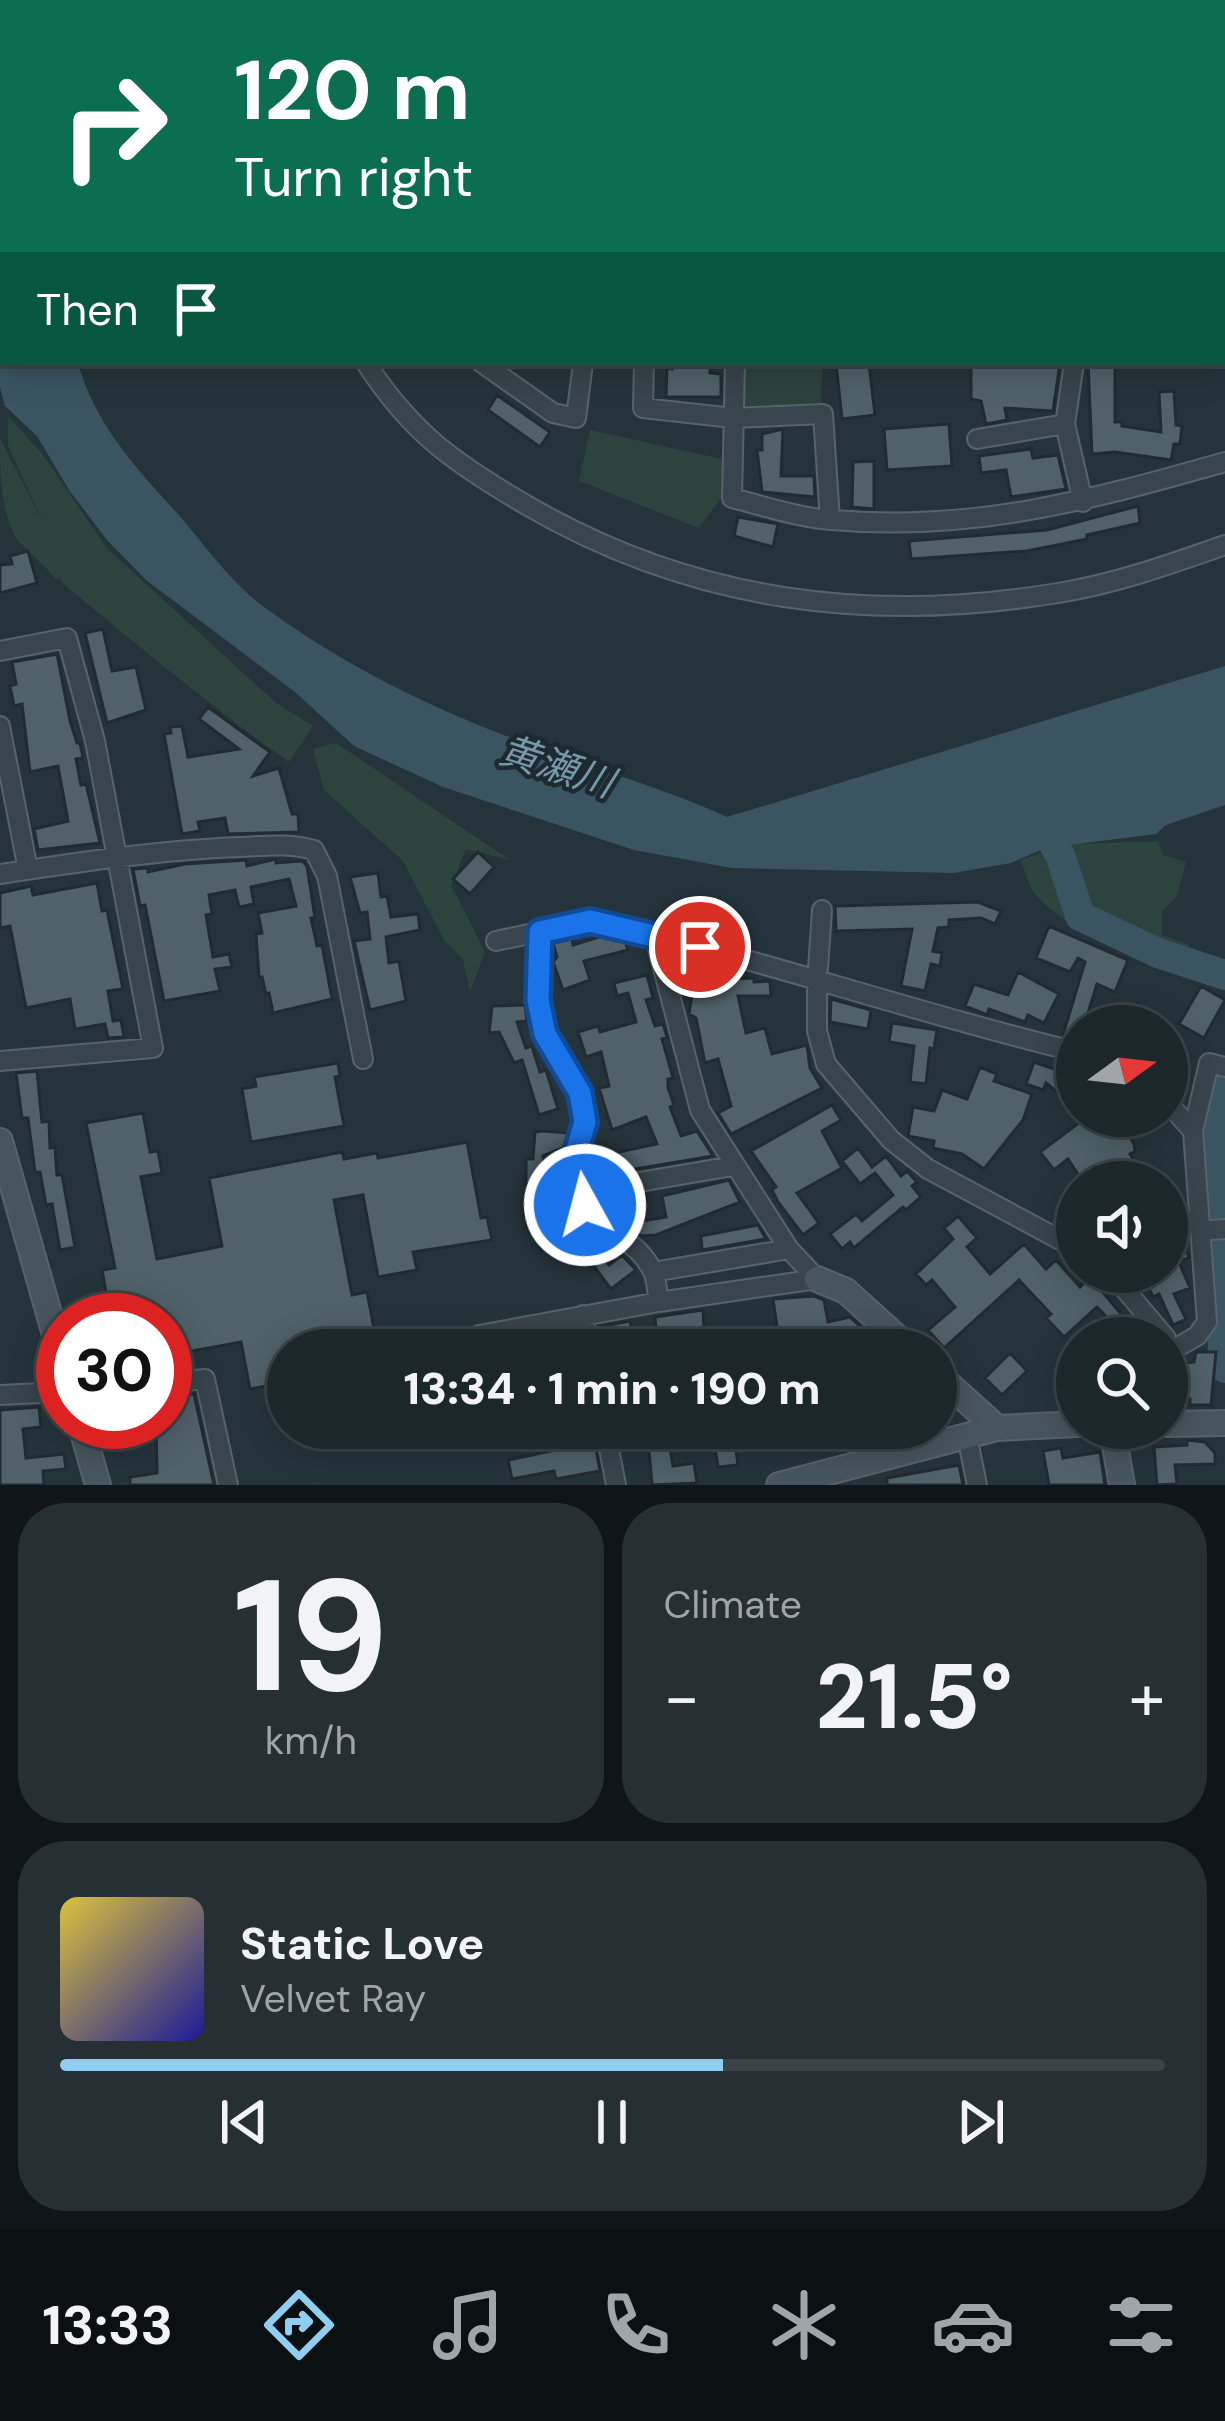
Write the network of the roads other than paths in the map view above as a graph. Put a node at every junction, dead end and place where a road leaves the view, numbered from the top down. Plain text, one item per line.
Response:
1 (368, 366) edge
2 (486, 366) edge
3 (583, 366) edge
4 (644, 366) edge
5 (735, 366) edge
6 (1074, 366) edge
7 (733, 418) junction
8 (1065, 424) junction
9 (977, 439) dead end
10 (1225, 462) edge
11 (1083, 502) junction
12 (830, 520) junction
13 (1225, 545) edge
14 (0, 651) edge
15 (0, 726) edge
16 (115, 856) junction
17 (28, 870) junction
18 (0, 874) edge
19 (821, 910) dead end
20 (540, 932) junction
21 (654, 934) junction
22 (496, 941) dead end
23 (818, 968) dead end
24 (817, 990) dead end
25 (1056, 1047) edge
26 (364, 1059) dead end
27 (0, 1061) edge
28 (1225, 1067) edge
29 (1188, 1125) edge
30 (1193, 1131) junction
31 (0, 1141) edge
32 (733, 1166) junction
33 (581, 1192) junction
34 (12, 1225) edge
35 (1225, 1229) edge
36 (1200, 1231) junction
37 (1056, 1238) edge
38 (789, 1249) junction
39 (653, 1272) junction
40 (817, 1279) junction
41 (37, 1293) edge
42 (1127, 1293) edge
43 (659, 1302) junction
44 (583, 1316) junction
45 (1146, 1317) edge
46 (512, 1329) edge
47 (586, 1329) edge
48 (888, 1329) edge
49 (1188, 1339) edge
50 (192, 1380) edge
51 (957, 1392) edge
52 (36, 1393) edge
53 (0, 1395) edge
54 (1188, 1424) edge
55 (1225, 1424) edge
56 (1056, 1425) edge
57 (997, 1428) junction
58 (968, 1436) junction
59 (88, 1449) edge
60 (609, 1449) edge
61 (1116, 1449) edge
62 (847, 1476) edge
63 (98, 1485) edge
64 (228, 1485) edge
65 (616, 1485) edge
66 (779, 1485) edge
67 (977, 1485) edge
68 (1122, 1485) edge

1 - 13 street
2 - 3 street
4 - 7 street
5 - 7 street
6 - 8 street
7 - 12 street
7 - 12 street
8 - 9 street
8 - 11 street
10 - 11 street
11 - 12 street
14 - 16 street
15 - 17 street
16 - 17 street
16 - 26 street
16 - 27 street
17 - 18 street
19 - 23 street
20 - 21 street
20 - 22 street
20 - 33 street
21 - 25 street
21 - 32 street
24 - 37 street
28 - 30 street
29 - 30 street
30 - 36 street
31 - 34 street
32 - 33 street
32 - 38 street
33 - 39 street
34 - 41 street
35 - 36 street
36 - 49 street
38 - 39 street
38 - 40 street
39 - 43 street
40 - 43 street
40 - 48 street
42 - 45 street
43 - 44 street
44 - 46 street
44 - 47 street
50 - 64 street
51 - 57 street
52 - 53 street
54 - 55 street
56 - 57 street
57 - 58 street
58 - 62 street
58 - 67 street
59 - 63 street
60 - 65 street
61 - 68 street
62 - 66 street

